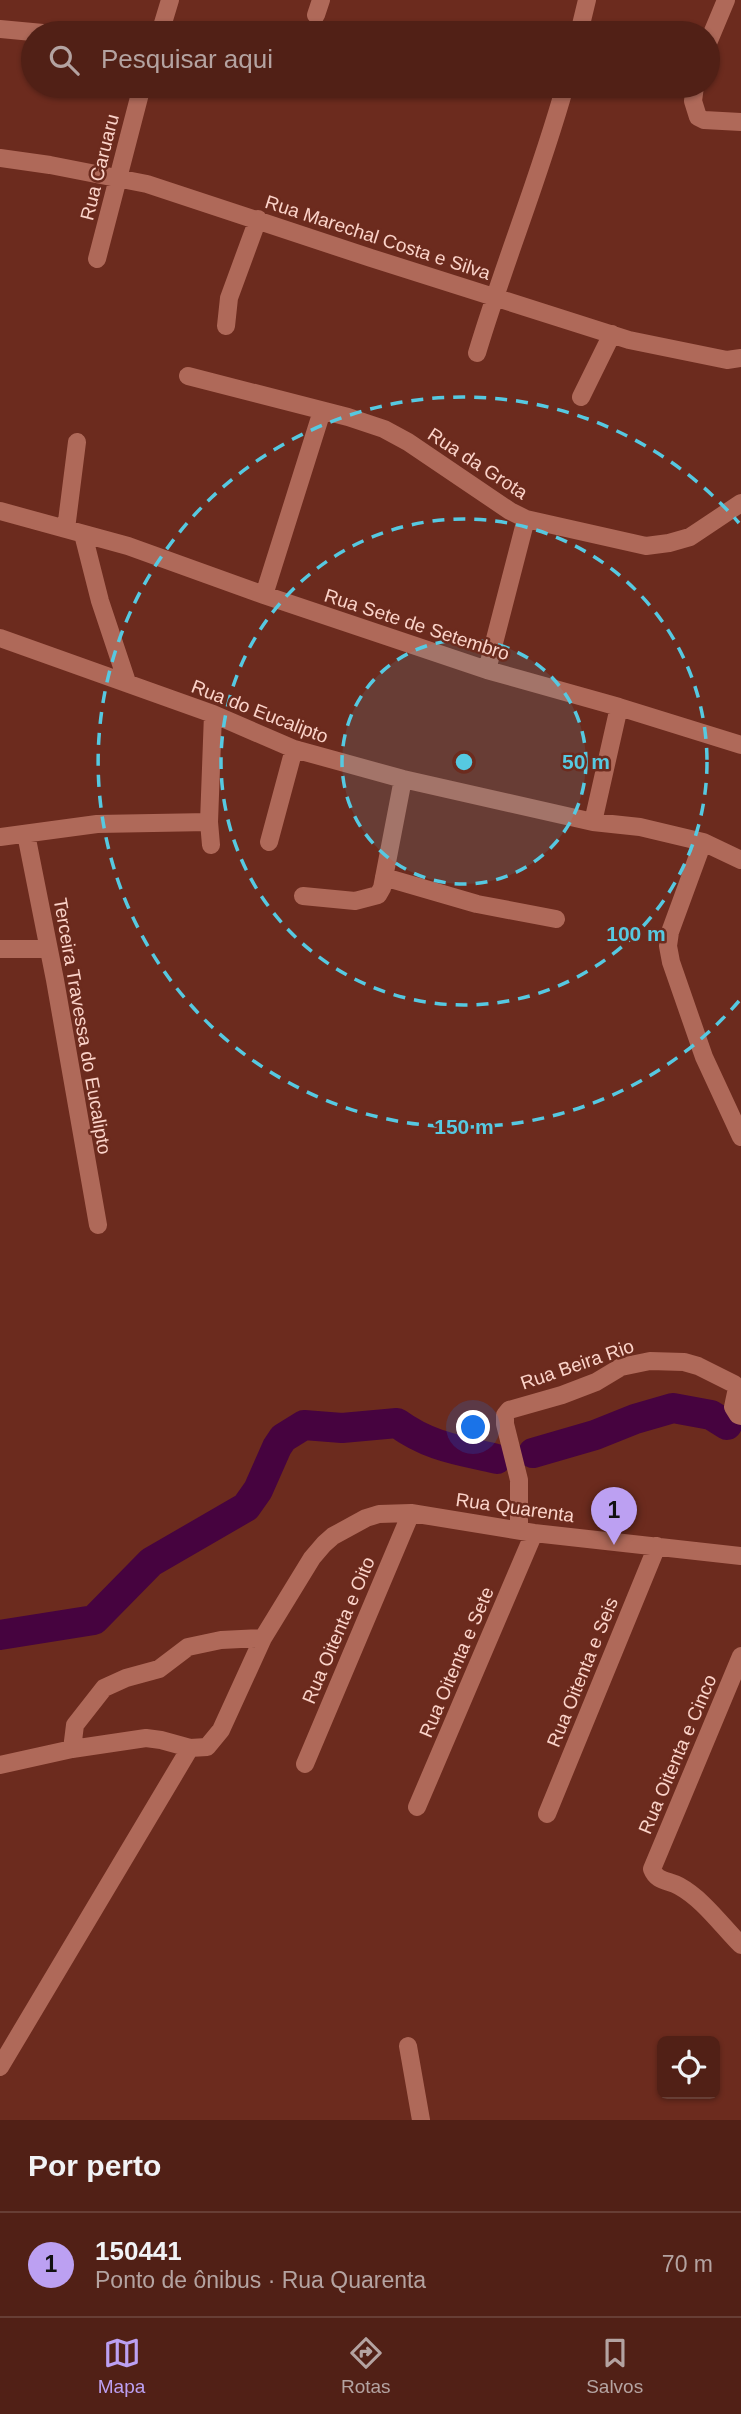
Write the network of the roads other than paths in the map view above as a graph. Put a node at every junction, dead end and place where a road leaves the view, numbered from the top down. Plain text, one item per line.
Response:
1 (170, 0) edge
2 (587, 0) edge
3 (726, 0) edge
4 (164, 21) edge
5 (582, 21) edge
6 (717, 21) edge
7 (0, 29) edge
8 (21, 31) edge
9 (139, 98) edge
10 (562, 98) edge
11 (693, 98) edge
12 (741, 122) edge
13 (0, 158) edge
14 (119, 177) junction
15 (258, 219) junction
16 (97, 259) dead end
17 (494, 298) junction
18 (226, 326) dead end
19 (612, 334) junction
20 (477, 353) dead end
21 (741, 358) edge
22 (188, 376) dead end
23 (581, 397) dead end
24 (322, 411) junction
25 (77, 442) dead end
26 (741, 503) edge
27 (0, 511) edge
28 (526, 519) junction
29 (74, 532) junction
30 (264, 595) junction
31 (0, 638) edge
32 (486, 670) junction
33 (127, 682) junction
34 (619, 707) junction
35 (214, 715) junction
36 (741, 745) edge
37 (294, 749) junction
38 (403, 779) junction
39 (209, 822) junction
40 (593, 822) junction
41 (26, 834) junction
42 (0, 837) edge
43 (269, 842) dead end
44 (703, 842) junction
45 (211, 845) dead end
46 (741, 860) edge
47 (384, 877) junction
48 (303, 896) dead end
49 (555, 919) dead end
50 (0, 949) edge
51 (48, 949) junction
52 (741, 1137) edge
53 (97, 1225) dead end
54 (741, 1416) edge
55 (411, 1513) junction
56 (527, 1532) junction
57 (657, 1546) junction
58 (741, 1556) edge
59 (263, 1638) junction
60 (741, 1656) edge
61 (190, 1748) junction
62 (72, 1749) junction
63 (305, 1764) dead end
64 (0, 1765) edge
65 (416, 1807) dead end
66 (547, 1814) dead end
67 (741, 1945) edge
68 (408, 2046) dead end
69 (0, 2067) edge
70 (421, 2120) edge

1 - 4 street
2 - 5 street
3 - 6 street
7 - 8 street
9 - 14 street, Rua Caruaru
10 - 17 street
11 - 12 street
13 - 14 street, Rua Marechal Costa e Silva
14 - 15 street, Rua Marechal Costa e Silva
14 - 16 street, Rua Caruaru
15 - 17 street, Rua Marechal Costa e Silva
15 - 18 street
17 - 19 street, Rua Marechal Costa e Silva
17 - 20 street
19 - 21 street, Rua Marechal Costa e Silva
19 - 23 street
22 - 24 street, Rua da Grota
24 - 28 street, Rua da Grota
24 - 30 street
25 - 29 street
26 - 28 street, Rua da Grota
27 - 29 street, Rua Sete de Setembro
28 - 32 street
29 - 30 street, Rua Sete de Setembro
29 - 33 street
30 - 32 street, Rua Sete de Setembro
31 - 33 street, Rua do Eucalipto
32 - 34 street, Rua Sete de Setembro
33 - 35 street, Rua do Eucalipto
34 - 36 street, Rua Sete de Setembro
34 - 40 street
35 - 37 street, Rua do Eucalipto
35 - 39 street
37 - 38 street, Rua do Eucalipto
37 - 43 street
38 - 40 street, Rua do Eucalipto
38 - 47 street
39 - 41 street
39 - 45 street
40 - 44 street, Rua do Eucalipto
41 - 42 street
41 - 51 street, Terceira Travessa do Eucalipto
44 - 46 street, Rua do Eucalipto
44 - 52 street
47 - 48 street
47 - 49 street
50 - 51 street
51 - 53 street, Terceira Travessa do Eucalipto
54 - 56 street, Rua Beira Rio
55 - 56 street, Rua Quarenta
55 - 59 street, Rua Quarenta
55 - 63 street, Rua Oitenta e Oito
56 - 57 street, Rua Quarenta
56 - 65 street, Rua Oitenta e Sete
57 - 58 street, Rua Quarenta
57 - 66 street, Rua Oitenta e Seis
59 - 61 street
59 - 62 street
60 - 67 street, Rua Oitenta e Cinco
61 - 62 street
61 - 69 street
62 - 64 street
68 - 70 street

